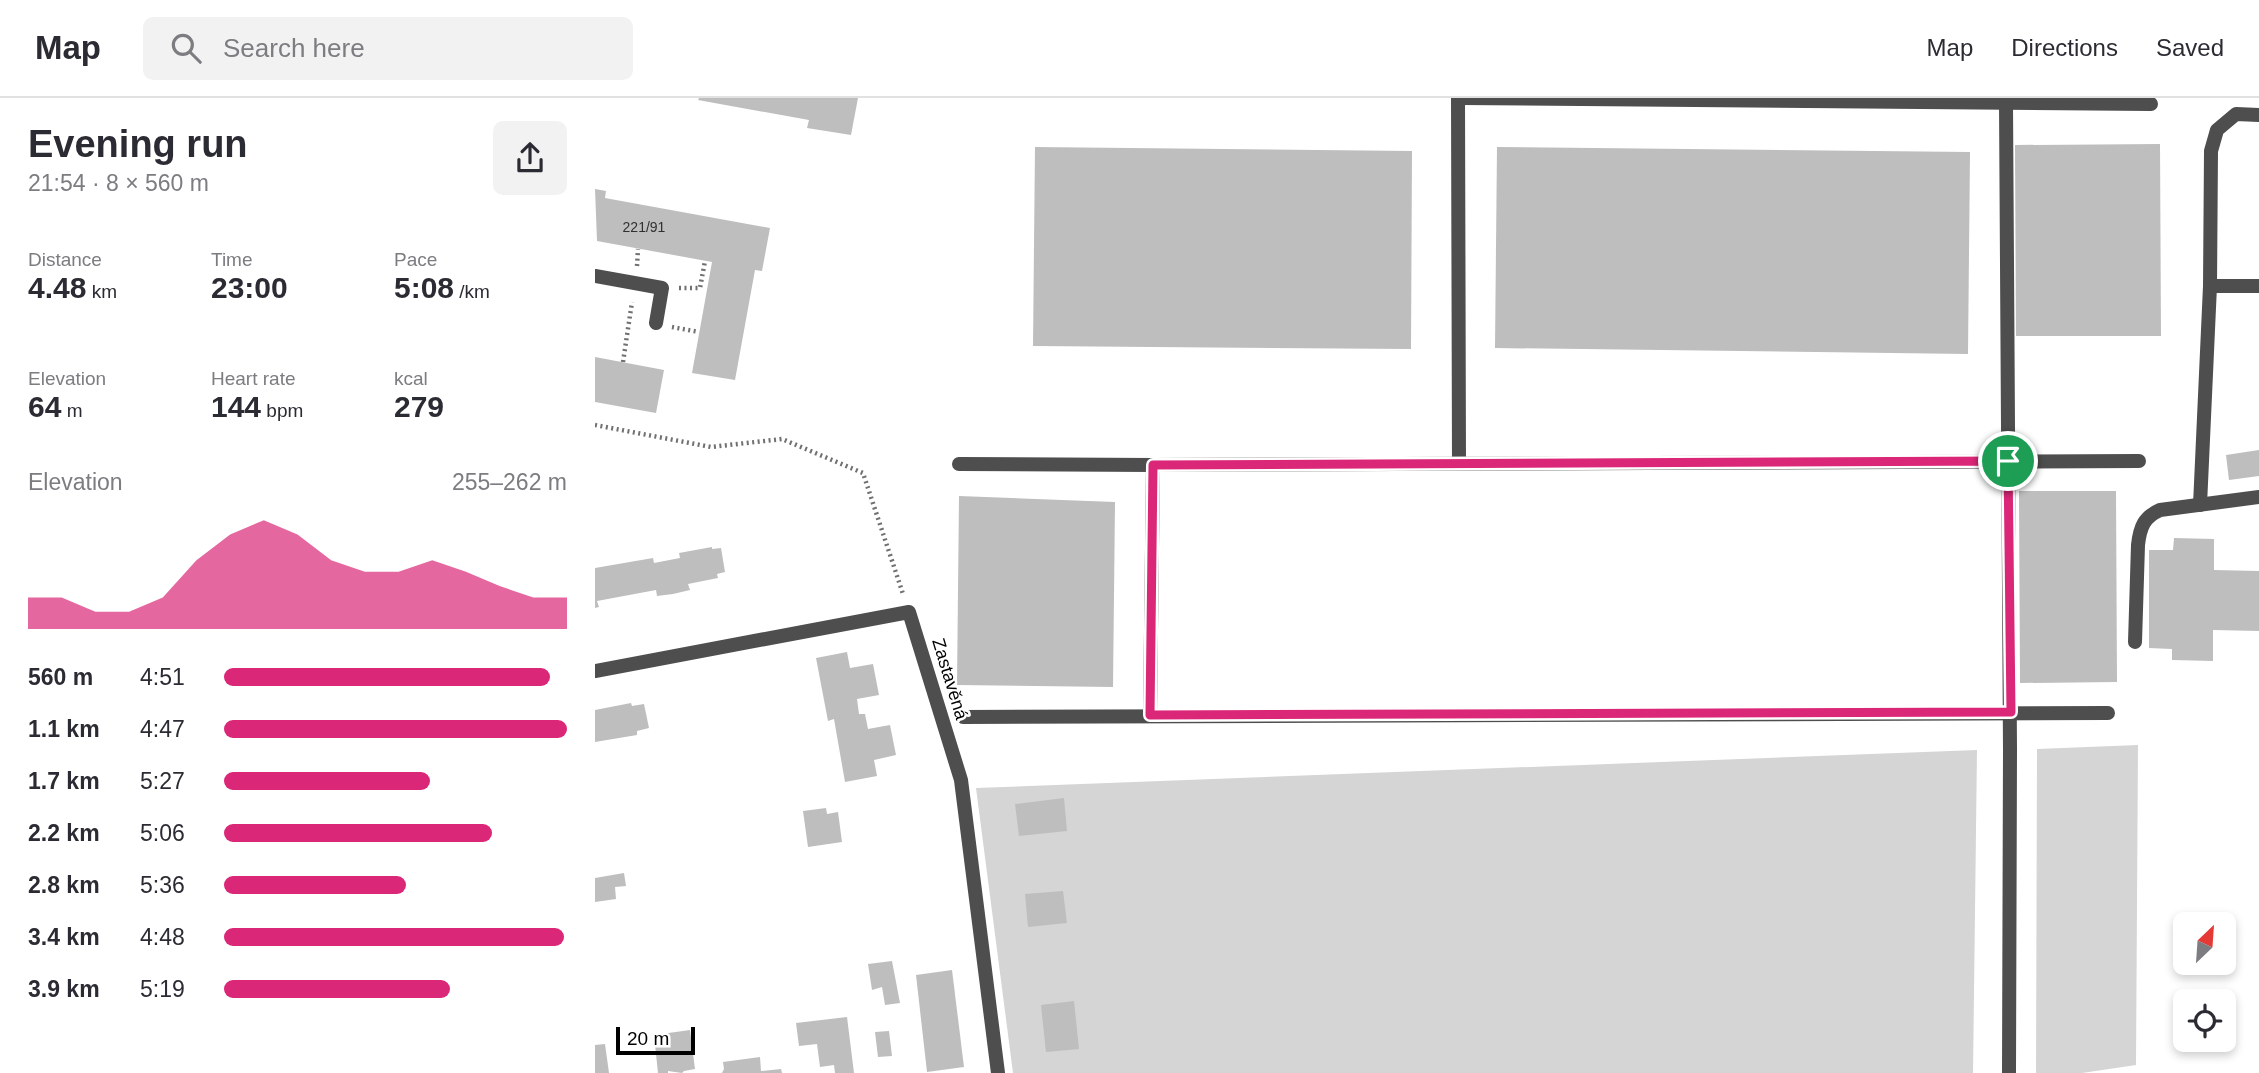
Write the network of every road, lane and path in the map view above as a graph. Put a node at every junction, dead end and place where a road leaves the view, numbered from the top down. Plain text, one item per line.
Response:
1 (1459, 98) edge
2 (2006, 103) junction
3 (2151, 104) dead end
4 (2259, 115) edge
5 (705, 261) dead end
6 (595, 276) edge
7 (2210, 286) junction
8 (2259, 286) edge
9 (662, 288) junction
10 (656, 323) dead end
11 (595, 425) edge
12 (2008, 461) junction
13 (2139, 461) dead end
14 (1459, 463) junction
15 (958, 464) dead end
16 (1153, 465) junction
17 (2259, 497) edge
18 (2200, 505) junction
19 (908, 612) junction
20 (2135, 642) dead end
21 (595, 671) edge
22 (2011, 712) junction
23 (2108, 713) dead end
24 (1150, 715) junction
25 (963, 716) dead end
26 (998, 1073) edge
27 (2008, 1073) edge

1 - 2 street
1 - 14 street
2 - 3 street
2 - 12 street
4 - 7 street
5 - 9 path
6 - 9 street
7 - 8 street
7 - 18 street
9 - 10 street
11 - 19 path
12 - 13 street
12 - 14 street
12 - 22 street
14 - 16 street
15 - 16 street
16 - 24 street
17 - 18 street
18 - 20 street
19 - 21 street
19 - 26 street, Zastavěná
22 - 23 street
22 - 24 street
22 - 27 street
24 - 25 street

